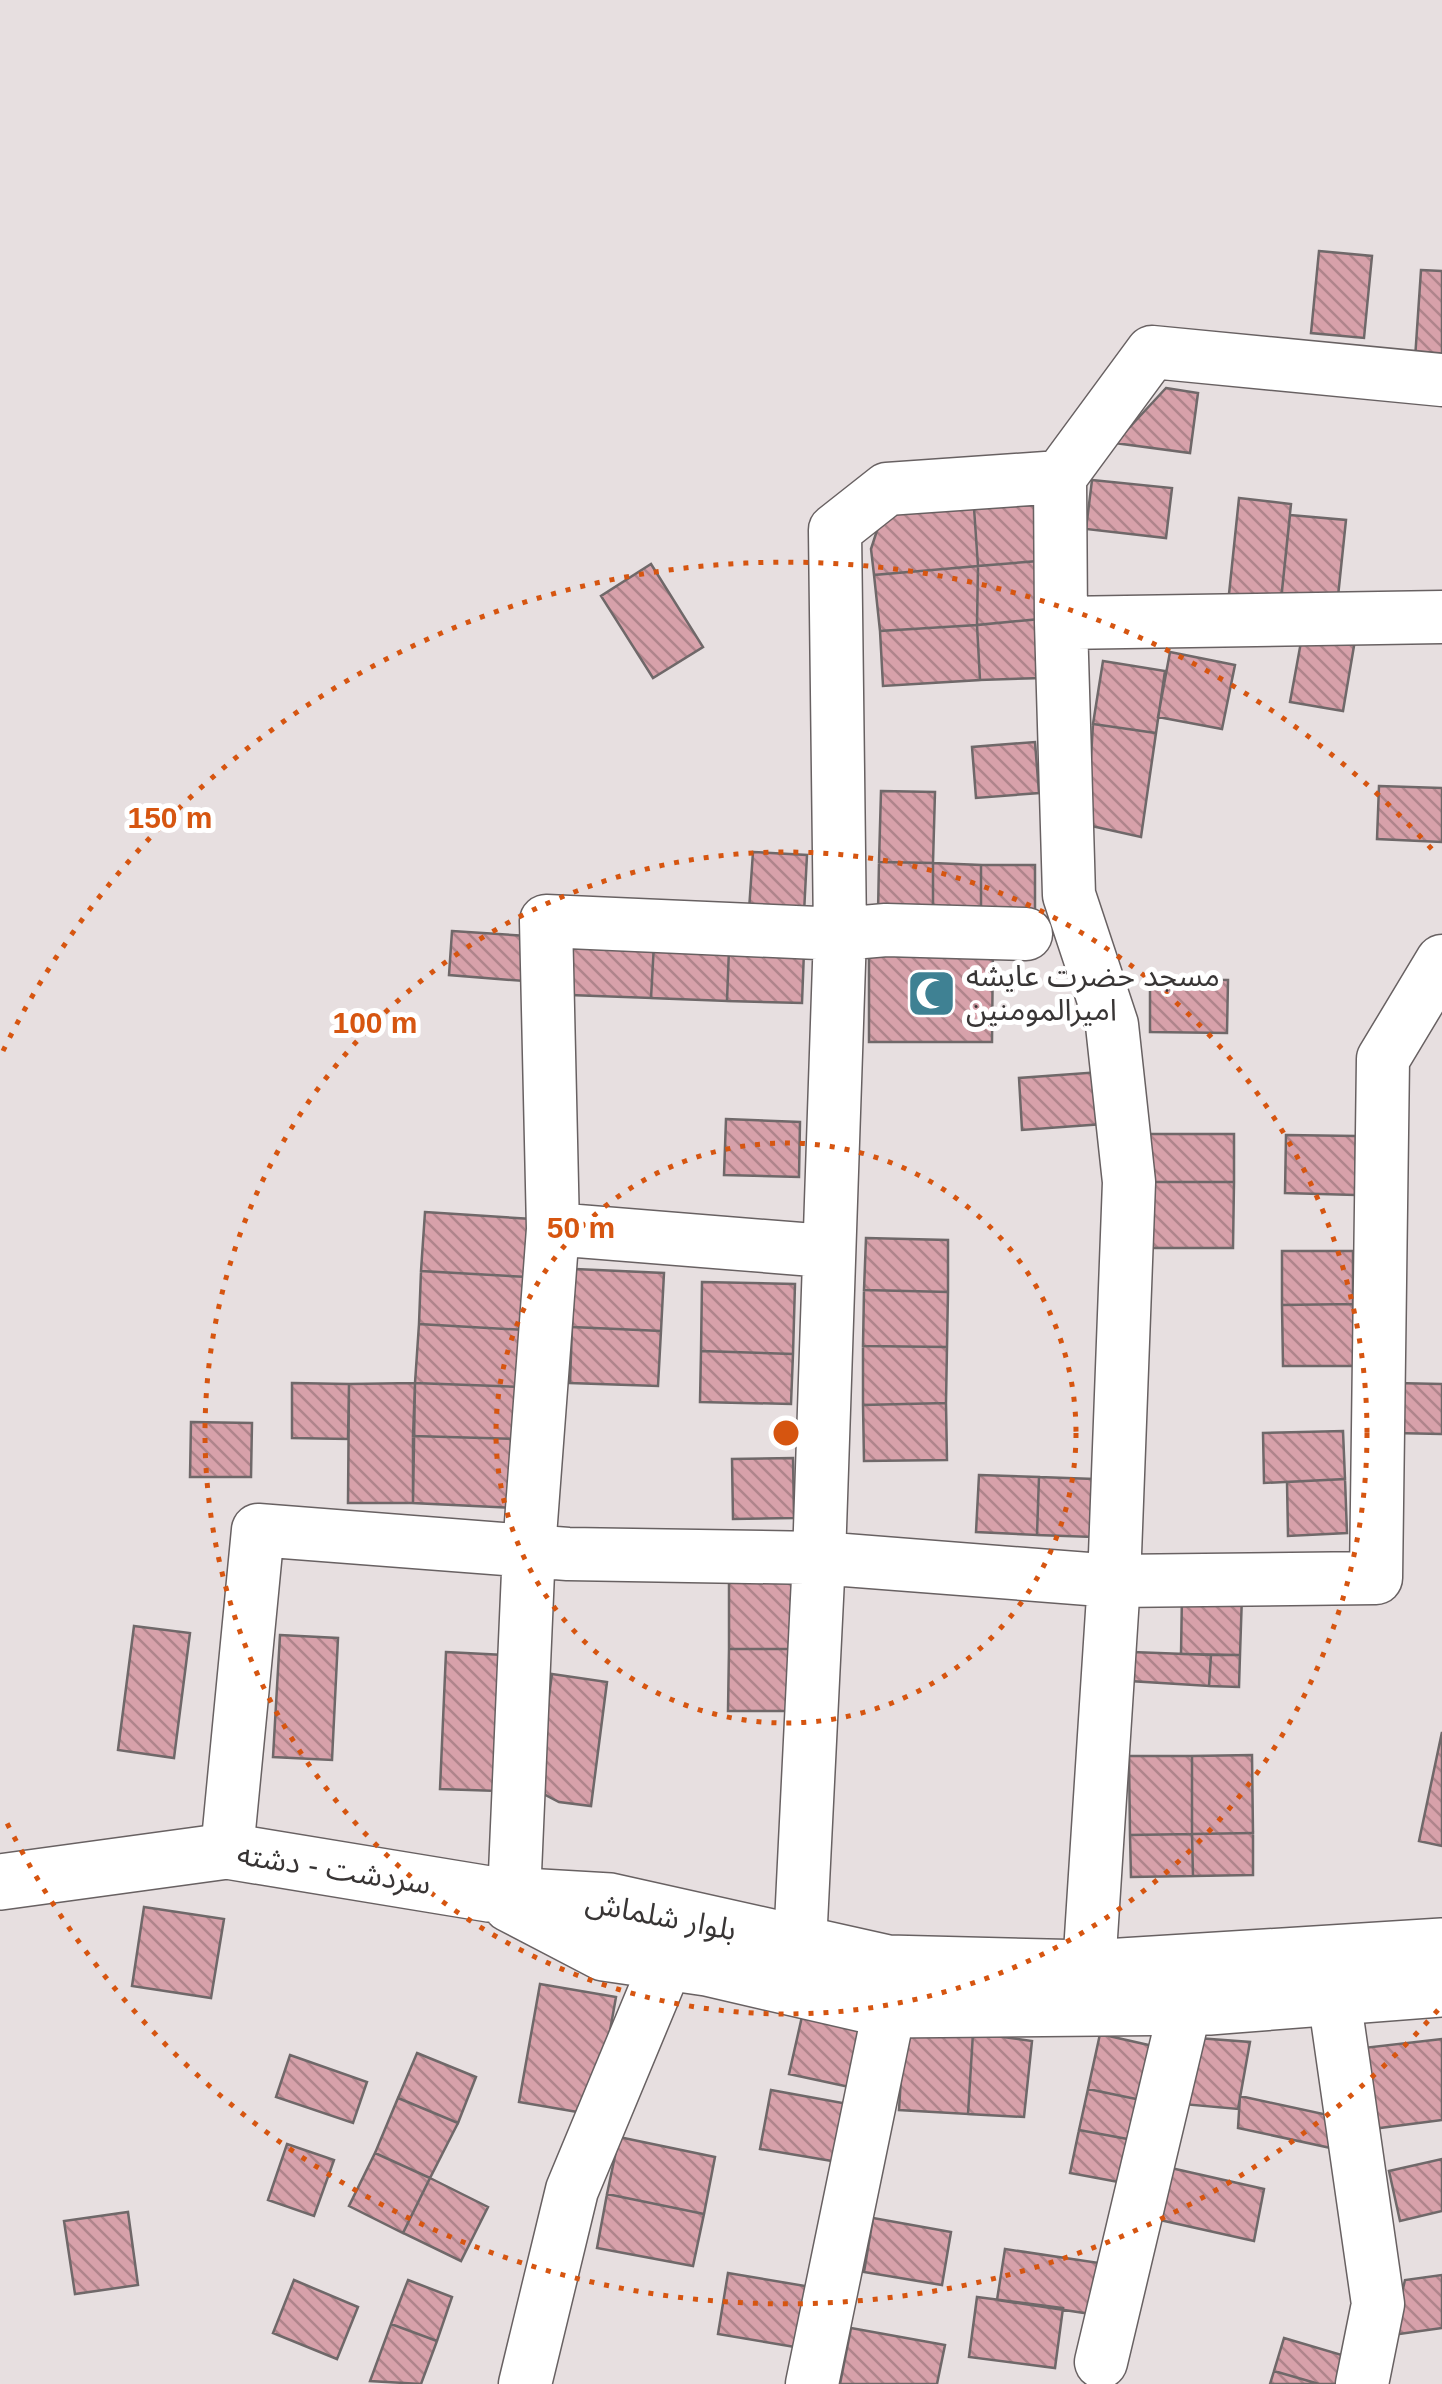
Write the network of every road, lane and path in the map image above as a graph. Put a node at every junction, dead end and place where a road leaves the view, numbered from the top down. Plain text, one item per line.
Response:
1 (1442, 380) edge
2 (1060, 478) junction
3 (1442, 617) edge
4 (1060, 624) junction
5 (840, 934) junction
6 (1026, 934) dead end
7 (1442, 960) edge
8 (553, 1229) junction
9 (826, 1251) junction
10 (530, 1549) junction
11 (819, 1558) junction
12 (1114, 1581) junction
13 (227, 1850) junction
14 (0, 1882) edge
15 (502, 1895) junction
16 (1442, 1946) edge
17 (729, 1951) junction
18 (1090, 1968) junction
19 (1442, 1989) edge
20 (1334, 1998) junction
21 (1185, 2008) junction
22 (890, 2010) junction
23 (1101, 2362) dead end
24 (525, 2384) edge
25 (812, 2384) edge
26 (1362, 2384) edge

1 - 2 street
2 - 4 street
2 - 5 street
3 - 4 street
4 - 12 street
5 - 6 street
5 - 8 street
5 - 9 street
7 - 12 street
8 - 9 street
8 - 10 street
9 - 11 street
10 - 11 street
10 - 13 street
10 - 15 street
11 - 12 street
11 - 17 street
12 - 18 street
13 - 14 main road, سردشت - دشته
13 - 15 main road, سردشت - دشته
15 - 17 main road, بلوار شلماش
16 - 18 main road, بلوار شلماش
17 - 18 main road, بلوار شلماش
17 - 22 main road, بلوار شلماش
17 - 24 street
19 - 20 main road, بلوار شلماش
20 - 21 main road, بلوار شلماش
20 - 26 street
21 - 22 main road, بلوار شلماش
21 - 23 street
22 - 25 street

